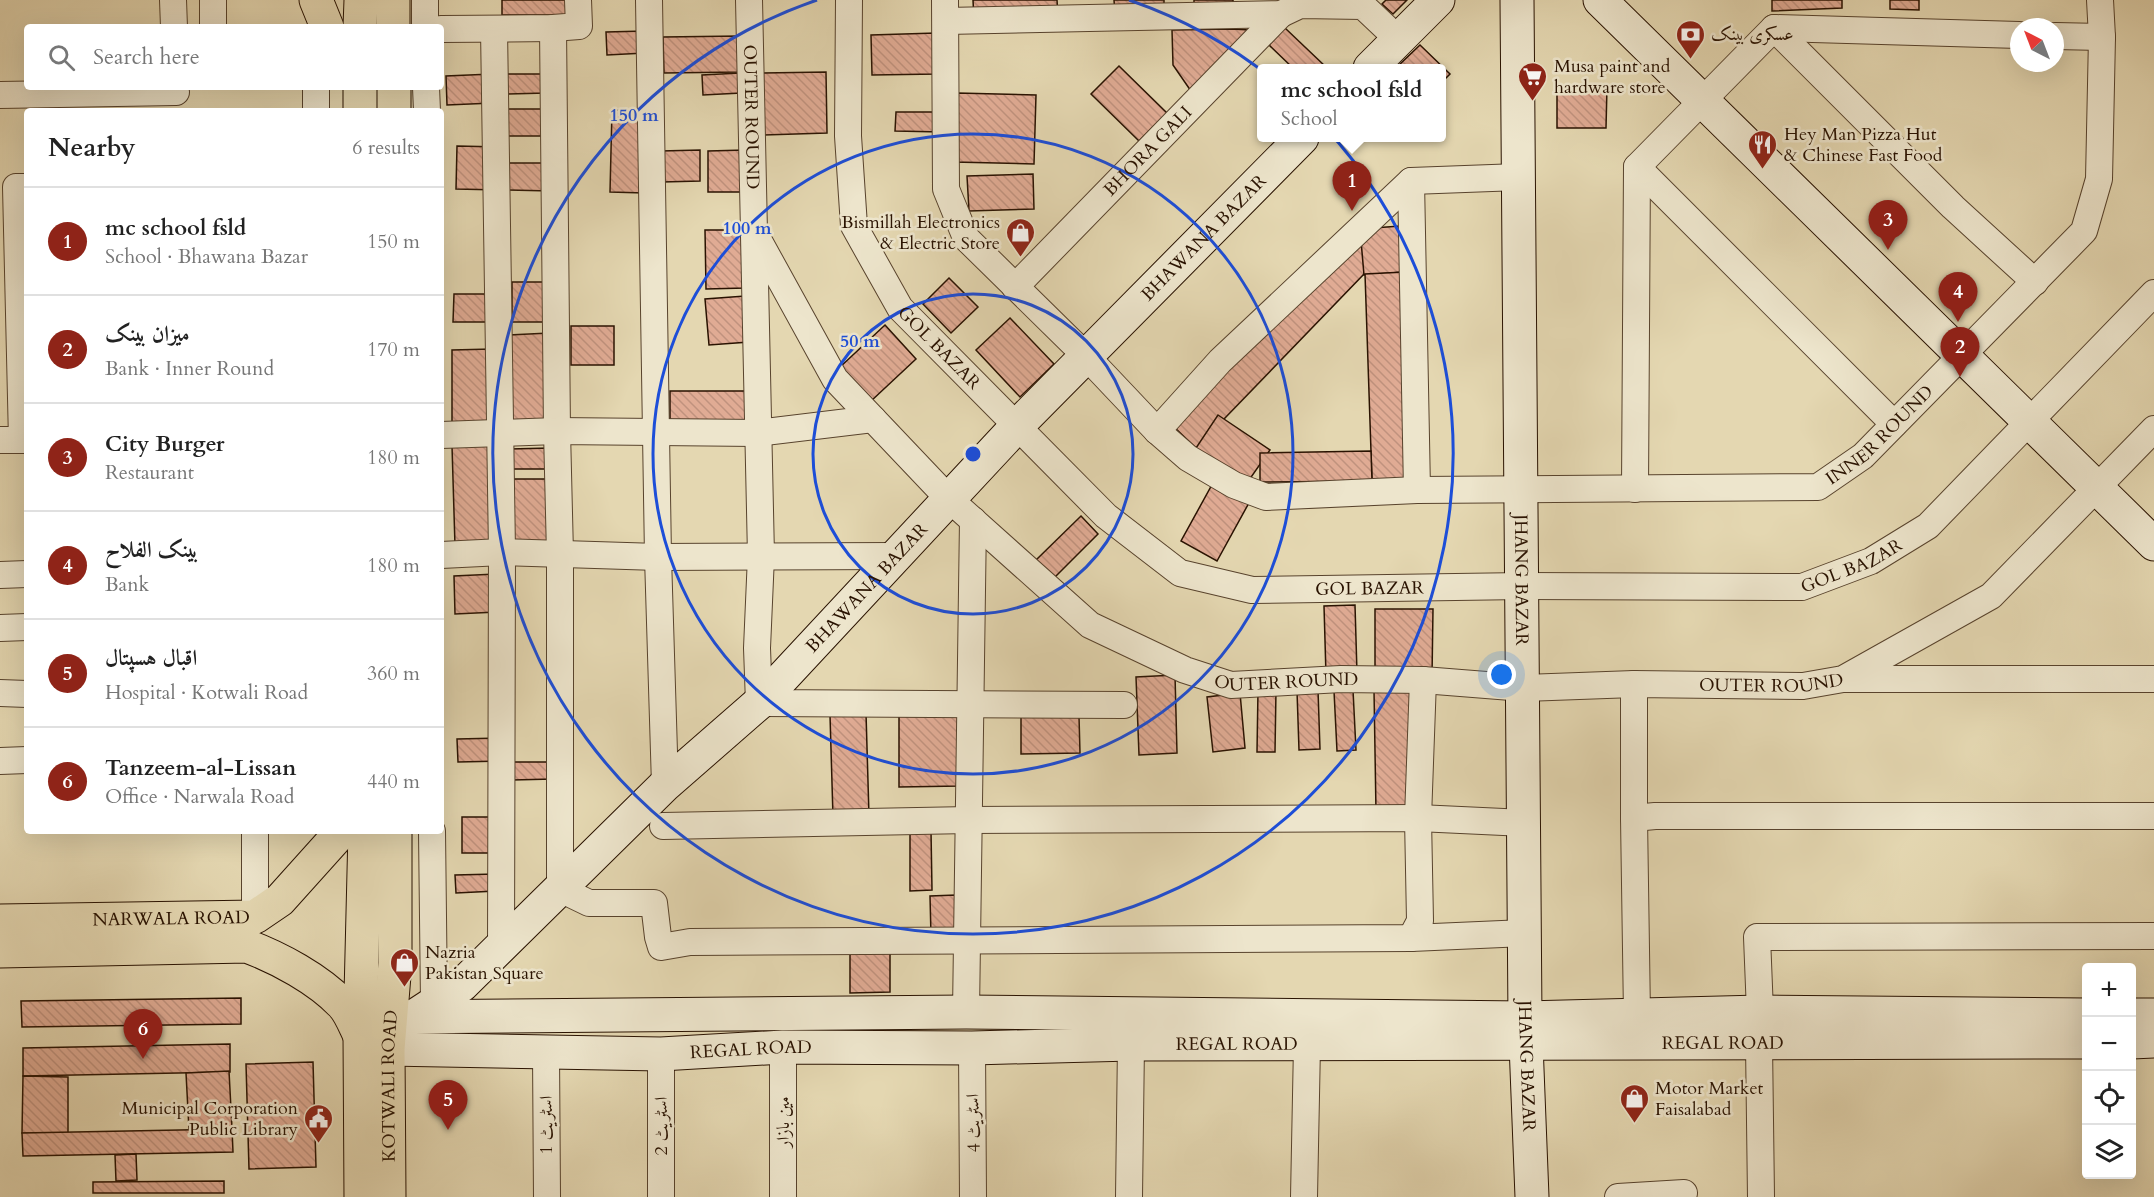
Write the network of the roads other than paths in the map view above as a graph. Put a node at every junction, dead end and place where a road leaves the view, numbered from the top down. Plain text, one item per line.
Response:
1 (173, 0) edge
2 (213, 0) edge
3 (316, 0) edge
4 (361, 0) edge
5 (393, 0) edge
6 (425, 0) edge
7 (578, 0) edge
8 (649, 0) edge
9 (749, 0) edge
10 (849, 0) edge
11 (1438, 0) edge
12 (1517, 0) edge
13 (1600, 0) edge
14 (2100, 0) edge
15 (1294, 6) edge
16 (946, 11) edge
17 (174, 24) edge
18 (213, 24) edge
19 (326, 24) edge
20 (360, 24) edge
21 (393, 24) edge
22 (425, 24) edge
23 (553, 28) junction
24 (1774, 28) junction
25 (444, 29) edge
26 (494, 29) junction
27 (2010, 35) edge
28 (2064, 36) edge
29 (2102, 38) junction
30 (1399, 40) junction
31 (1376, 64) edge
32 (316, 90) edge
33 (360, 90) edge
34 (394, 90) edge
35 (426, 90) edge
36 (0, 95) edge
37 (176, 97) edge
38 (1702, 100) junction
39 (316, 108) edge
40 (360, 108) edge
41 (394, 108) edge
42 (427, 108) edge
43 (1298, 142) edge
44 (1637, 167) junction
45 (1519, 177) junction
46 (1411, 181) junction
47 (14, 187) edge
48 (754, 232) junction
49 (15, 269) edge
50 (2035, 282) junction
51 (1016, 287) junction
52 (2154, 293) edge
53 (1963, 355) junction
54 (1086, 356) junction
55 (873, 419) junction
56 (2030, 422) junction
57 (1894, 424) junction
58 (1017, 426) junction
59 (2154, 429) edge
60 (557, 431) junction
61 (1157, 431) junction
62 (501, 433) junction
63 (657, 433) junction
64 (757, 433) junction
65 (444, 435) edge
66 (16, 440) edge
67 (2096, 487) junction
68 (1522, 489) junction
69 (1635, 489) junction
70 (1417, 490) junction
71 (948, 498) junction
72 (973, 520) junction
73 (2154, 544) edge
74 (502, 552) junction
75 (561, 554) junction
76 (444, 555) edge
77 (761, 556) junction
78 (895, 556) junction
79 (658, 557) junction
80 (24, 574) edge
81 (0, 575) edge
82 (1523, 585) junction
83 (24, 627) edge
84 (0, 628) edge
85 (2154, 679) edge
86 (1422, 680) junction
87 (1844, 680) junction
88 (1634, 684) junction
89 (1524, 688) junction
90 (0, 693) edge
91 (24, 694) edge
92 (759, 702) junction
93 (970, 704) junction
94 (1124, 705) dead end
95 (24, 760) edge
96 (0, 761) edge
97 (665, 785) junction
98 (2154, 816) edge
99 (1418, 818) junction
100 (1634, 818) junction
101 (969, 820) junction
102 (1525, 823) junction
103 (663, 826) dead end
104 (255, 834) edge
105 (337, 834) edge
106 (366, 834) edge
107 (395, 834) edge
108 (431, 834) edge
109 (319, 845) edge
110 (560, 889) junction
111 (255, 917) junction
112 (0, 921) edge
113 (1525, 933) junction
114 (2154, 936) edge
115 (1411, 938) junction
116 (968, 941) junction
117 (501, 948) junction
118 (0, 951) edge
119 (966, 1012) junction
120 (1637, 1015) junction
121 (2082, 1015) edge
122 (2136, 1015) edge
123 (2154, 1015) edge
124 (398, 1024) junction
125 (1759, 1028) junction
126 (1526, 1030) junction
127 (2154, 1041) edge
128 (2082, 1042) edge
129 (2136, 1042) edge
130 (1131, 1044) junction
131 (1307, 1045) junction
132 (783, 1047) junction
133 (972, 1048) junction
134 (546, 1053) junction
135 (661, 1054) junction
136 (1684, 1193) dead end
137 (361, 1197) edge
138 (389, 1197) edge
139 (547, 1197) edge
140 (661, 1197) edge
141 (783, 1197) edge
142 (973, 1197) edge
143 (1129, 1197) edge
144 (1304, 1197) edge
145 (1532, 1197) edge
146 (1618, 1197) edge
147 (1761, 1197) edge

1 - 17 street
2 - 18 street
3 - 19 main road
4 - 20 main road
5 - 21 main road
6 - 22 street
7 - 23 street
8 - 63 street
9 - 48 street, OUTER ROUND
10 - 58 street, GOL BAZAR
11 - 30 street
12 - 45 street, JHANG BAZAR
13 - 38 street
14 - 29 street, INNER ROUND
15 - 16 street
15 - 30 street
15 - 51 street, BHORA GALI
16 - 51 street, INNER ROUND
23 - 26 street
23 - 60 street
24 - 27 street
24 - 38 street
24 - 50 street
25 - 26 street
26 - 62 street
28 - 29 street
29 - 50 street, INNER ROUND
30 - 31 street
32 - 39 street
33 - 40 main road
34 - 41 main road
35 - 42 street
36 - 37 street
38 - 44 street
38 - 53 street
43 - 54 street, BHAWANA BAZAR
44 - 57 street
44 - 69 street
45 - 46 street
45 - 68 street, JHANG BAZAR
46 - 61 street
46 - 70 street
47 - 49 street
48 - 55 street, OUTER ROUND
48 - 64 street
49 - 66 street
50 - 53 street, INNER ROUND
51 - 54 street, INNER ROUND
52 - 56 street, GOL BAZAR
53 - 56 street
53 - 57 street, INNER ROUND
54 - 58 street, BHAWANA BAZAR
54 - 61 street, INNER ROUND
55 - 64 street
55 - 71 street, OUTER ROUND
56 - 67 street
56 - 82 street, GOL BAZAR
57 - 69 street, INNER ROUND
58 - 71 street, BHAWANA BAZAR
58 - 82 street, GOL BAZAR
59 - 67 street, OUTER ROUND
60 - 62 street
60 - 63 street
60 - 75 street
61 - 70 street, INNER ROUND
62 - 65 street
62 - 74 street
63 - 64 street
63 - 79 street
64 - 77 street
67 - 73 street
67 - 87 street, OUTER ROUND
68 - 69 street, INNER ROUND
68 - 70 street, INNER ROUND
68 - 82 street, JHANG BAZAR
71 - 72 street, OUTER ROUND
71 - 78 street, BHAWANA BAZAR
72 - 86 street, OUTER ROUND
72 - 93 street
74 - 75 street
74 - 76 street
74 - 117 street
75 - 79 street
75 - 110 street
77 - 78 street
77 - 79 street
77 - 92 street
78 - 92 street, BHAWANA BAZAR
79 - 97 street
80 - 81 street
82 - 89 street, JHANG BAZAR
83 - 84 street
85 - 87 street
86 - 89 street, OUTER ROUND
86 - 99 street
87 - 88 street, OUTER ROUND
88 - 89 street, OUTER ROUND
88 - 100 street
89 - 102 street, JHANG BAZAR
90 - 91 street
92 - 93 street
92 - 97 street, BHAWANA BAZAR
93 - 94 street
93 - 101 street
95 - 96 street
97 - 110 street, BHAWANA BAZAR
98 - 100 street
99 - 101 street
99 - 102 street
99 - 115 street
100 - 120 street
101 - 103 street
101 - 116 street
102 - 113 street, JHANG BAZAR
104 - 111 street
105 - 109 main road, NARWALA ROAD
106 - 124 main road, KOTWALI ROAD
107 - 124 main road, KOTWALI ROAD
108 - 124 street
109 - 111 main road, NARWALA ROAD
110 - 116 street
110 - 117 street, BHAWANA BAZAR
111 - 112 main road, NARWALA ROAD
113 - 115 street
113 - 126 street, JHANG BAZAR
114 - 125 street
115 - 116 street
116 - 119 street
117 - 124 street, BHAWANA BAZAR
118 - 124 main road
119 - 124 street, REGAL ROAD
119 - 126 street, REGAL ROAD
120 - 125 street, REGAL ROAD
120 - 126 street, REGAL ROAD
121 - 125 street, REGAL ROAD
122 - 123 street
124 - 134 street, REGAL ROAD
124 - 137 main road, KOTWALI ROAD
124 - 138 main road, KOTWALI ROAD
125 - 126 street, REGAL ROAD
125 - 128 street, REGAL ROAD
125 - 147 street
126 - 131 street, REGAL ROAD
126 - 145 street, JHANG BAZAR
127 - 129 street
130 - 131 street, REGAL ROAD
130 - 133 street, REGAL ROAD
130 - 143 street
131 - 144 street
132 - 133 street, REGAL ROAD
132 - 135 street, REGAL ROAD
132 - 141 street, مین بازار
133 - 142 street, اسٹریٹ 4
134 - 135 street, REGAL ROAD
134 - 139 street, اسٹریٹ 1
135 - 140 street, اسٹریٹ 2
136 - 146 street

